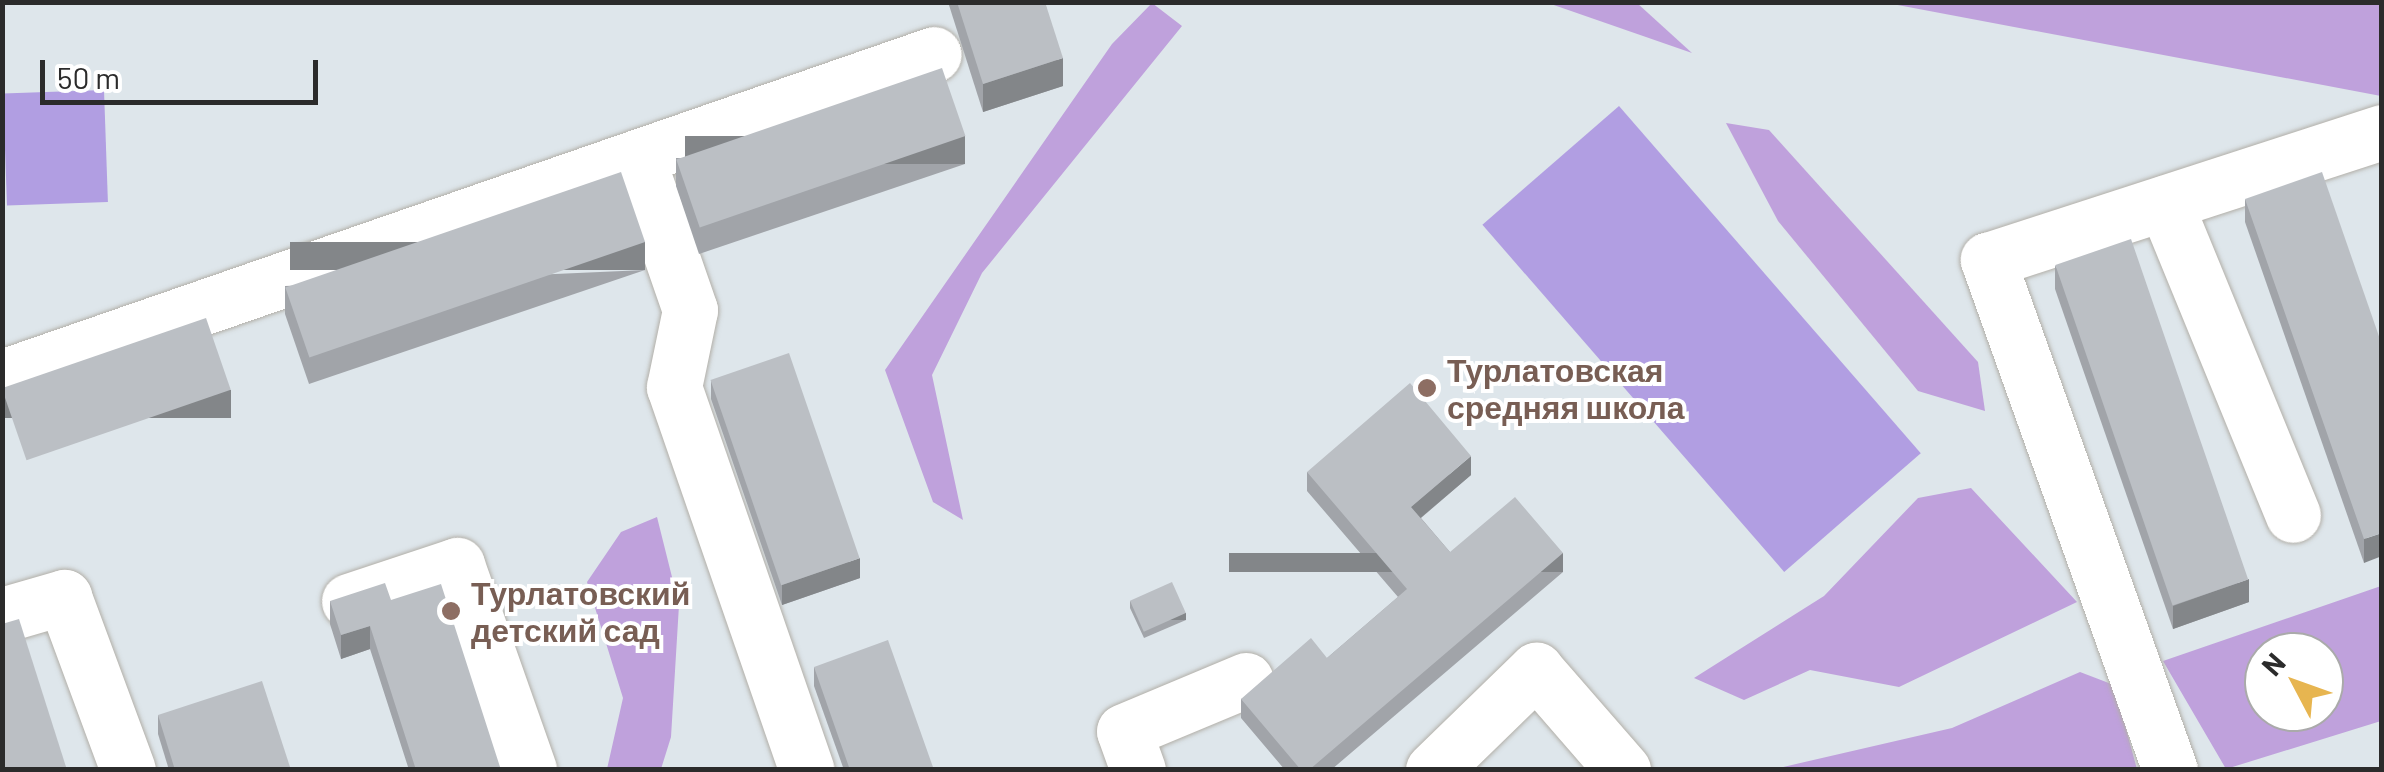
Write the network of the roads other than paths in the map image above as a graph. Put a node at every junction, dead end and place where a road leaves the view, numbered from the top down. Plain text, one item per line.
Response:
1 (934, 54) dead end
2 (2382, 132) edge
3 (637, 157) junction
4 (2165, 203) junction
5 (2, 377) edge
6 (2293, 515) dead end
7 (348, 601) edge
8 (2, 615) edge
9 (1246, 680) dead end
10 (128, 770) edge
11 (530, 770) edge
12 (807, 770) edge
13 (1138, 770) edge
14 (1434, 770) edge
15 (1623, 770) edge
16 (2170, 770) edge

1 - 3 lane
2 - 4 lane
3 - 5 lane
3 - 12 lane
4 - 6 lane
4 - 16 lane
7 - 11 lane
8 - 10 lane
9 - 13 lane
14 - 15 lane

